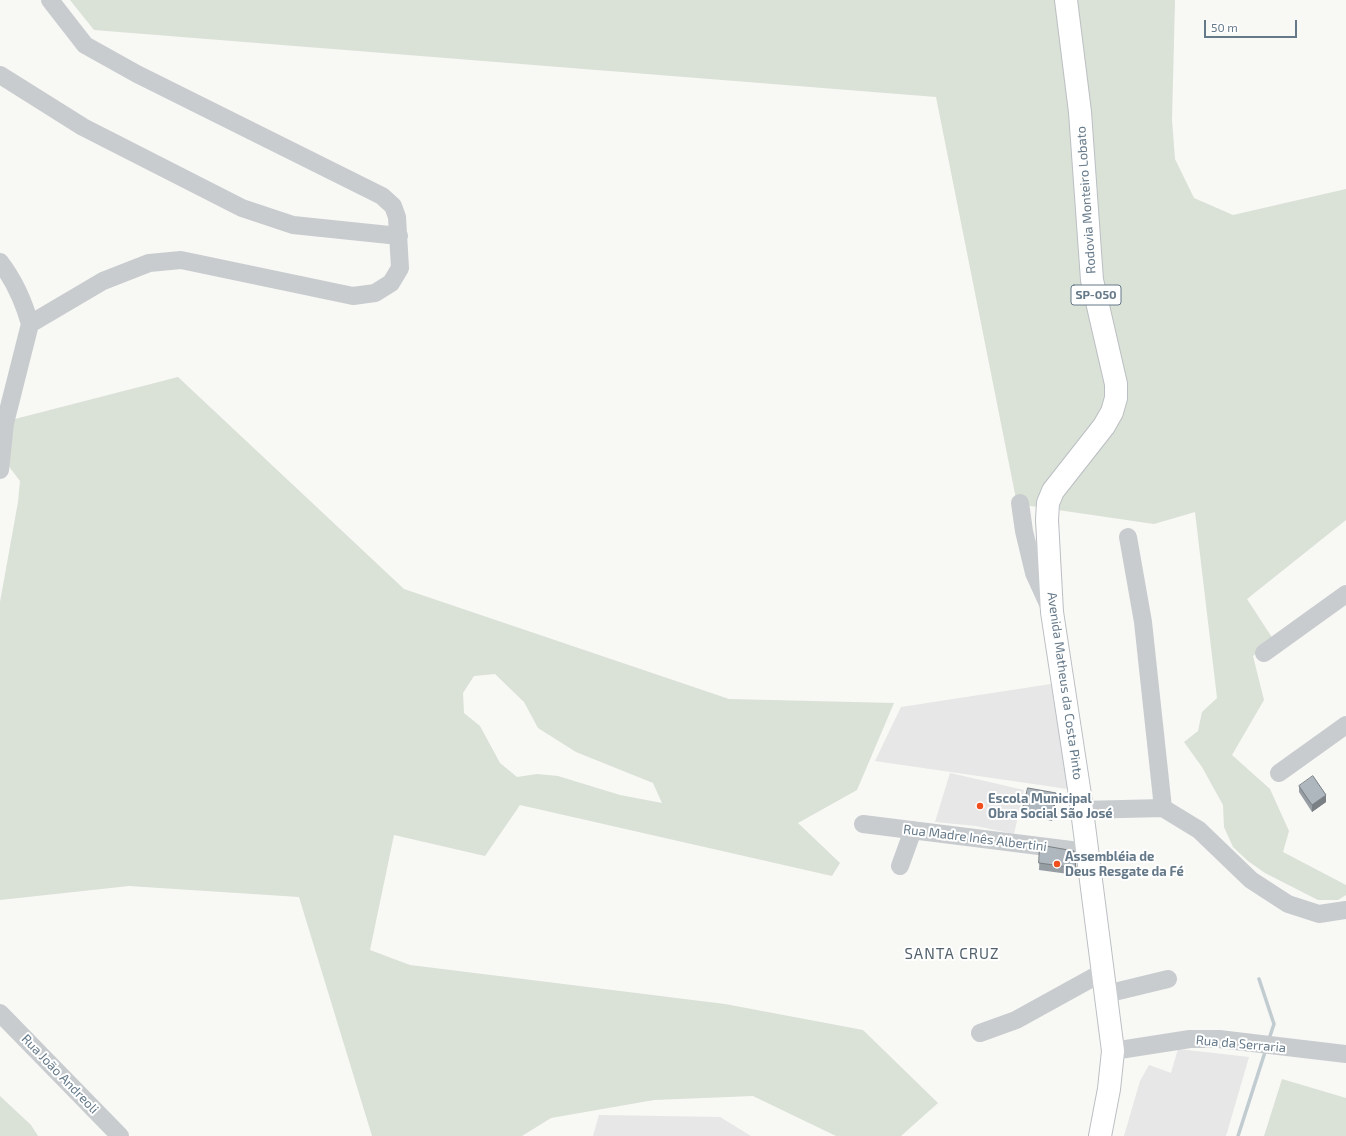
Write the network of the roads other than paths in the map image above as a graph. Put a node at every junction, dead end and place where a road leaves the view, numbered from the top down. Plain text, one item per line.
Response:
1 (50, 0) edge
2 (1066, 0) edge
3 (0, 75) edge
4 (399, 236) junction
5 (0, 262) edge
6 (30, 324) junction
7 (2, 423) edge
8 (0, 470) edge
9 (1020, 503) dead end
10 (1128, 537) dead end
11 (1050, 569) joint
12 (1346, 594) edge
13 (1052, 612) junction
14 (1264, 653) dead end
15 (1346, 725) edge
16 (1279, 773) dead end
17 (1163, 808) junction
18 (1081, 810) junction
19 (863, 824) dead end
20 (913, 830) junction
21 (1087, 852) junction
22 (900, 866) dead end
23 (1346, 910) edge
24 (1103, 972) junction
25 (1168, 979) dead end
26 (1106, 994) junction
27 (2, 1016) edge
28 (980, 1033) dead end
29 (1113, 1051) junction
30 (1346, 1054) edge
31 (120, 1136) edge
32 (1100, 1136) edge

1 - 4 street
2 - 11 main road, Rodovia Monteiro Lobato / SP-050
3 - 4 street
4 - 6 street
5 - 6 street
6 - 7 street
7 - 8 street
9 - 13 street
10 - 17 street
11 - 13 main road, Avenida Matheus da Costa Pinto / SP-050
12 - 14 street
13 - 18 main road, Avenida Matheus da Costa Pinto / SP-050
15 - 16 street
17 - 18 street
17 - 23 street
18 - 21 main road, Avenida Matheus da Costa Pinto / SP-050
19 - 20 street, Rua Madre Inês Albertini
20 - 21 street, Rua Madre Inês Albertini
20 - 22 street
21 - 24 main road, Avenida Matheus da Costa Pinto / SP-050
24 - 26 main road, Avenida Matheus da Costa Pinto / SP-050
24 - 28 street
25 - 26 street
26 - 29 main road, Avenida Matheus da Costa Pinto / SP-050
27 - 31 street, Rua João Andreoli
29 - 30 street, Rua da Serraria
29 - 32 main road, Avenida Matheus da Costa Pinto / SP-050

